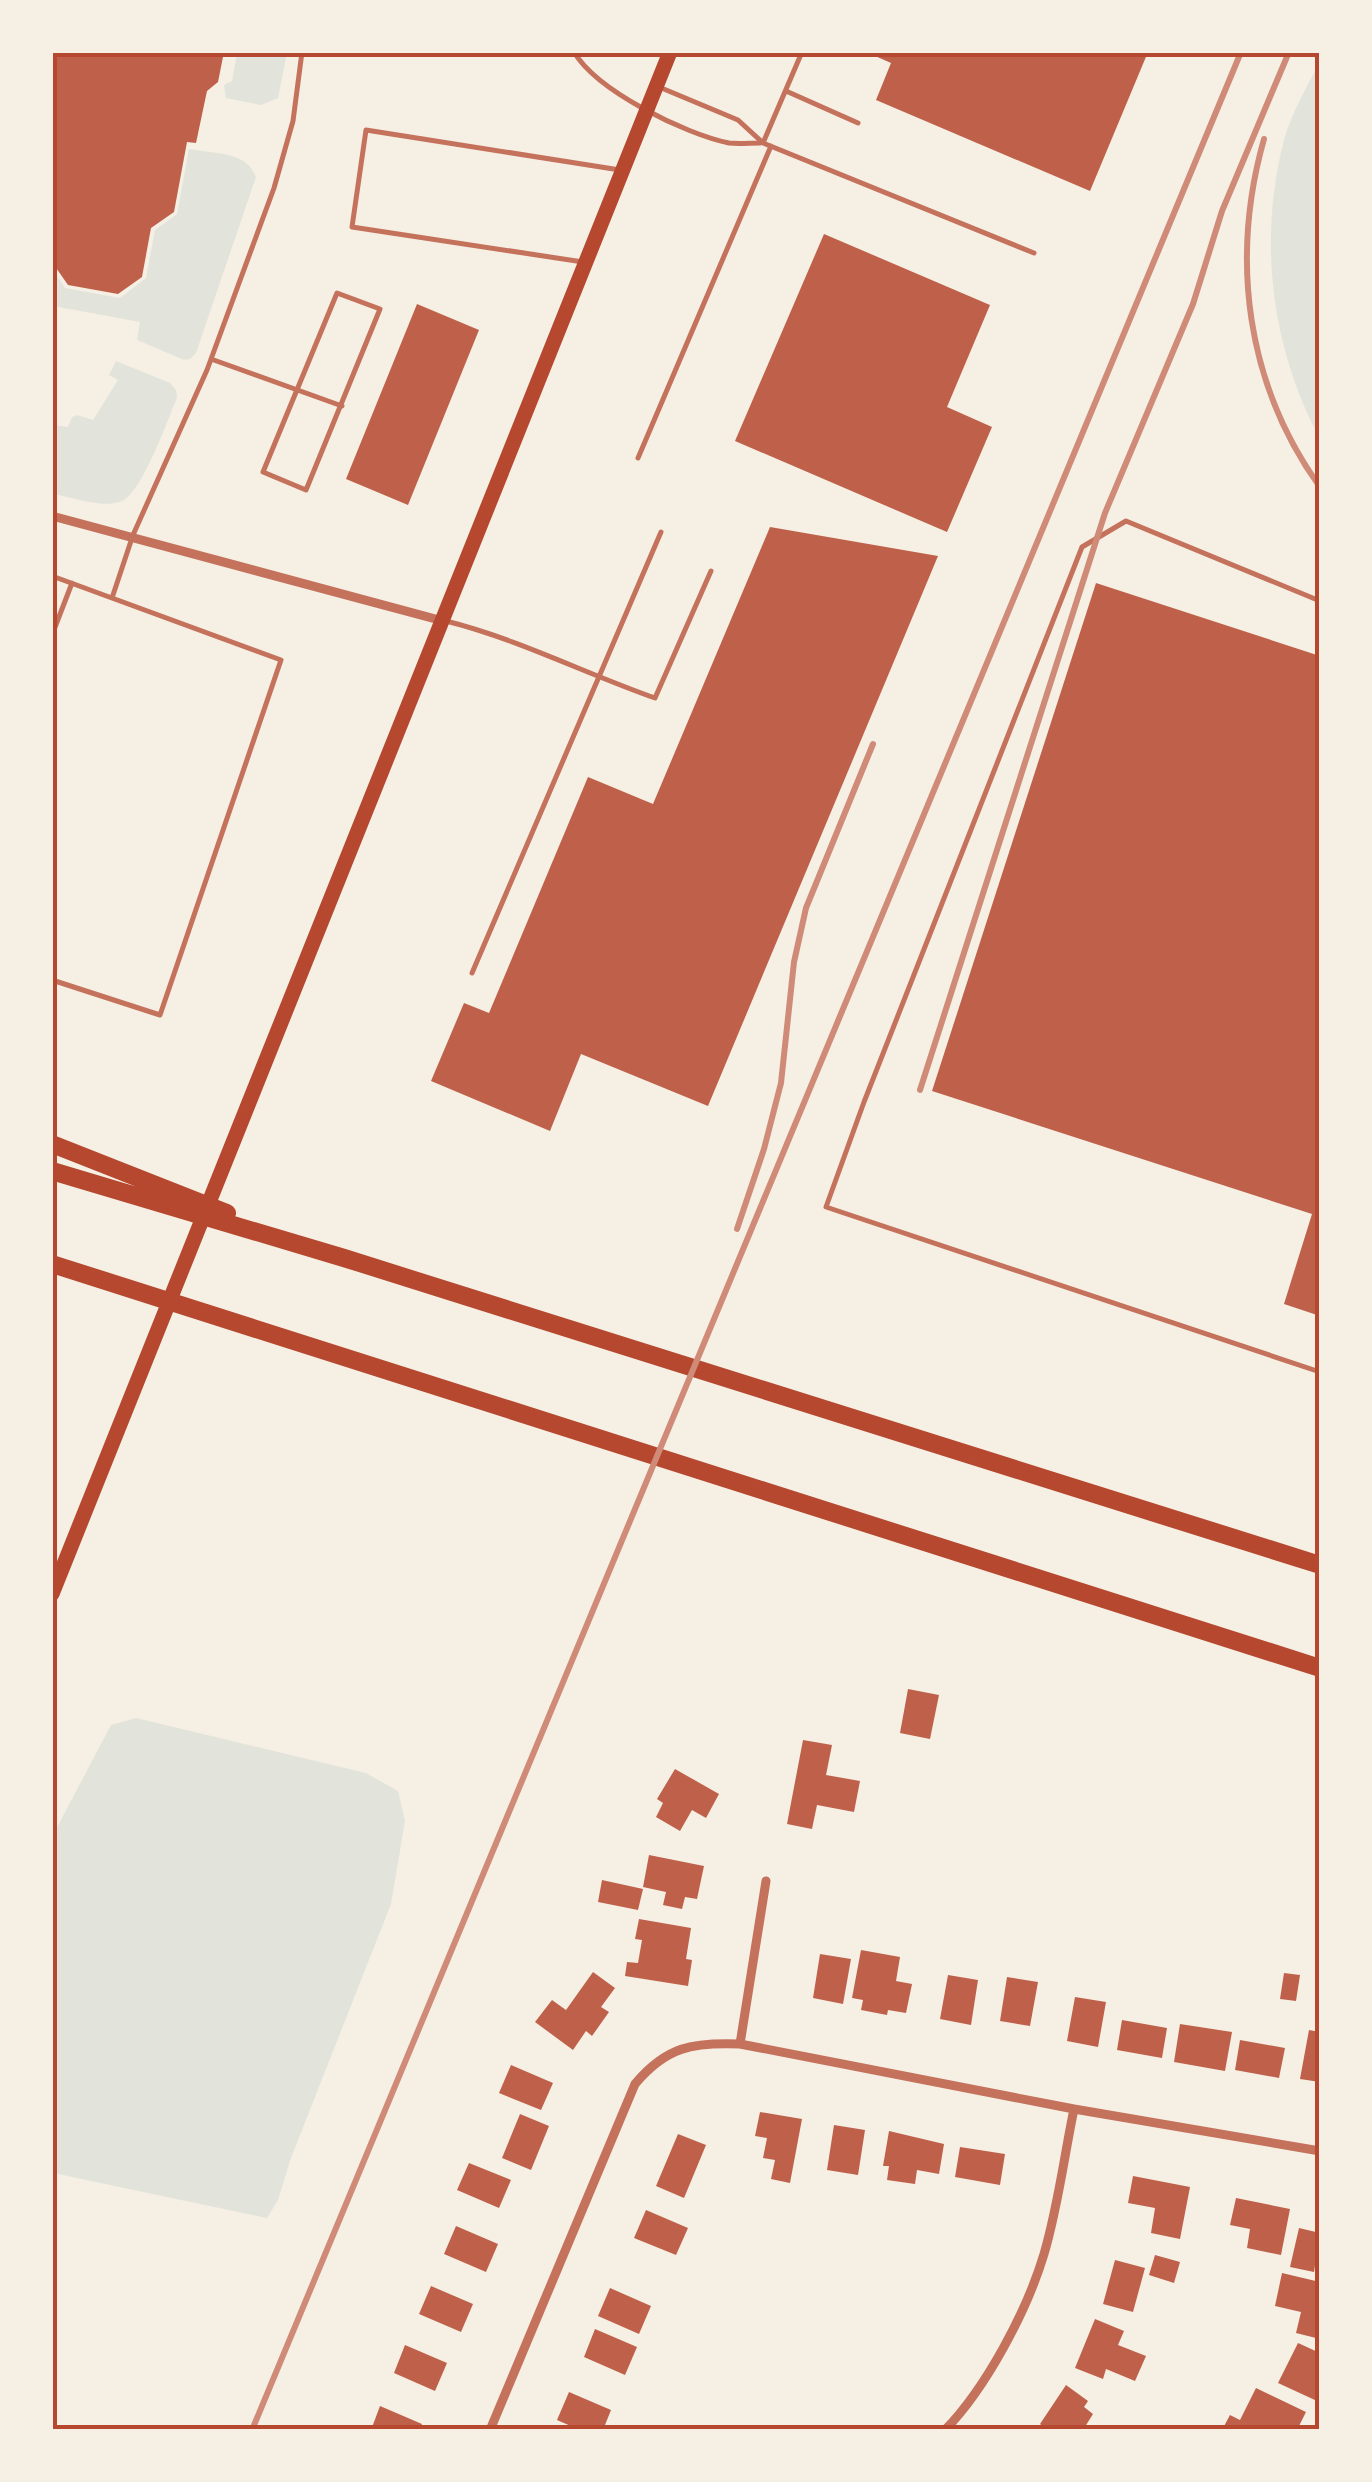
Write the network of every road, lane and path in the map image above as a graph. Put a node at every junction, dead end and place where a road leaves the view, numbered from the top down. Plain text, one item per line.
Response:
1 (302, 52) edge
2 (574, 52) edge
3 (585, 52) edge
4 (670, 52) edge
5 (802, 52) edge
6 (581, 64) junction
7 (657, 86) junction
8 (786, 90) junction
9 (646, 112) junction
10 (858, 123) dead end
11 (763, 143) junction
12 (772, 146) junction
13 (623, 170) junction
14 (1034, 253) dead end
15 (586, 263) junction
16 (211, 359) junction
17 (297, 390) junction
18 (342, 406) junction
19 (638, 458) dead end
20 (52, 516) edge
21 (660, 532) dead end
22 (133, 535) junction
23 (711, 571) dead end
24 (52, 576) edge
25 (72, 583) junction
26 (112, 596) junction
27 (1320, 601) edge
28 (443, 620) junction
29 (52, 635) edge
30 (598, 678) junction
31 (472, 973) dead end
32 (52, 980) edge
33 (52, 1144) edge
34 (52, 1171) edge
35 (344, 1258) junction
36 (52, 1264) edge
37 (1320, 1372) edge
38 (1320, 1565) edge
39 (52, 1594) edge
40 (1320, 1671) edge
41 (766, 1881) dead end
42 (740, 2044) junction
43 (1074, 2109) junction
44 (1320, 2151) edge
45 (490, 2430) edge
46 (944, 2430) edge

1 - 16 lane
2 - 6 lane
3 - 6 lane
4 - 7 main road
5 - 8 lane
6 - 9 lane
7 - 9 main road
7 - 11 lane
8 - 10 lane
8 - 11 lane
9 - 11 lane
9 - 13 main road
11 - 12 lane
12 - 14 lane
12 - 19 lane
13 - 15 main road
13 - 15 lane
15 - 28 main road
16 - 17 lane
16 - 22 lane
17 - 18 lane
17 - 18 lane
17 - 18 lane
20 - 22 street
21 - 30 lane
22 - 26 lane
22 - 28 street
23 - 30 lane
24 - 25 lane
25 - 26 lane
25 - 29 lane
26 - 32 lane
27 - 37 lane
28 - 30 lane
28 - 39 main road
30 - 31 lane
33 - 35 highway
34 - 35 highway
35 - 38 highway
36 - 40 highway
41 - 42 street
42 - 43 street
42 - 45 street
43 - 44 street
43 - 46 street

